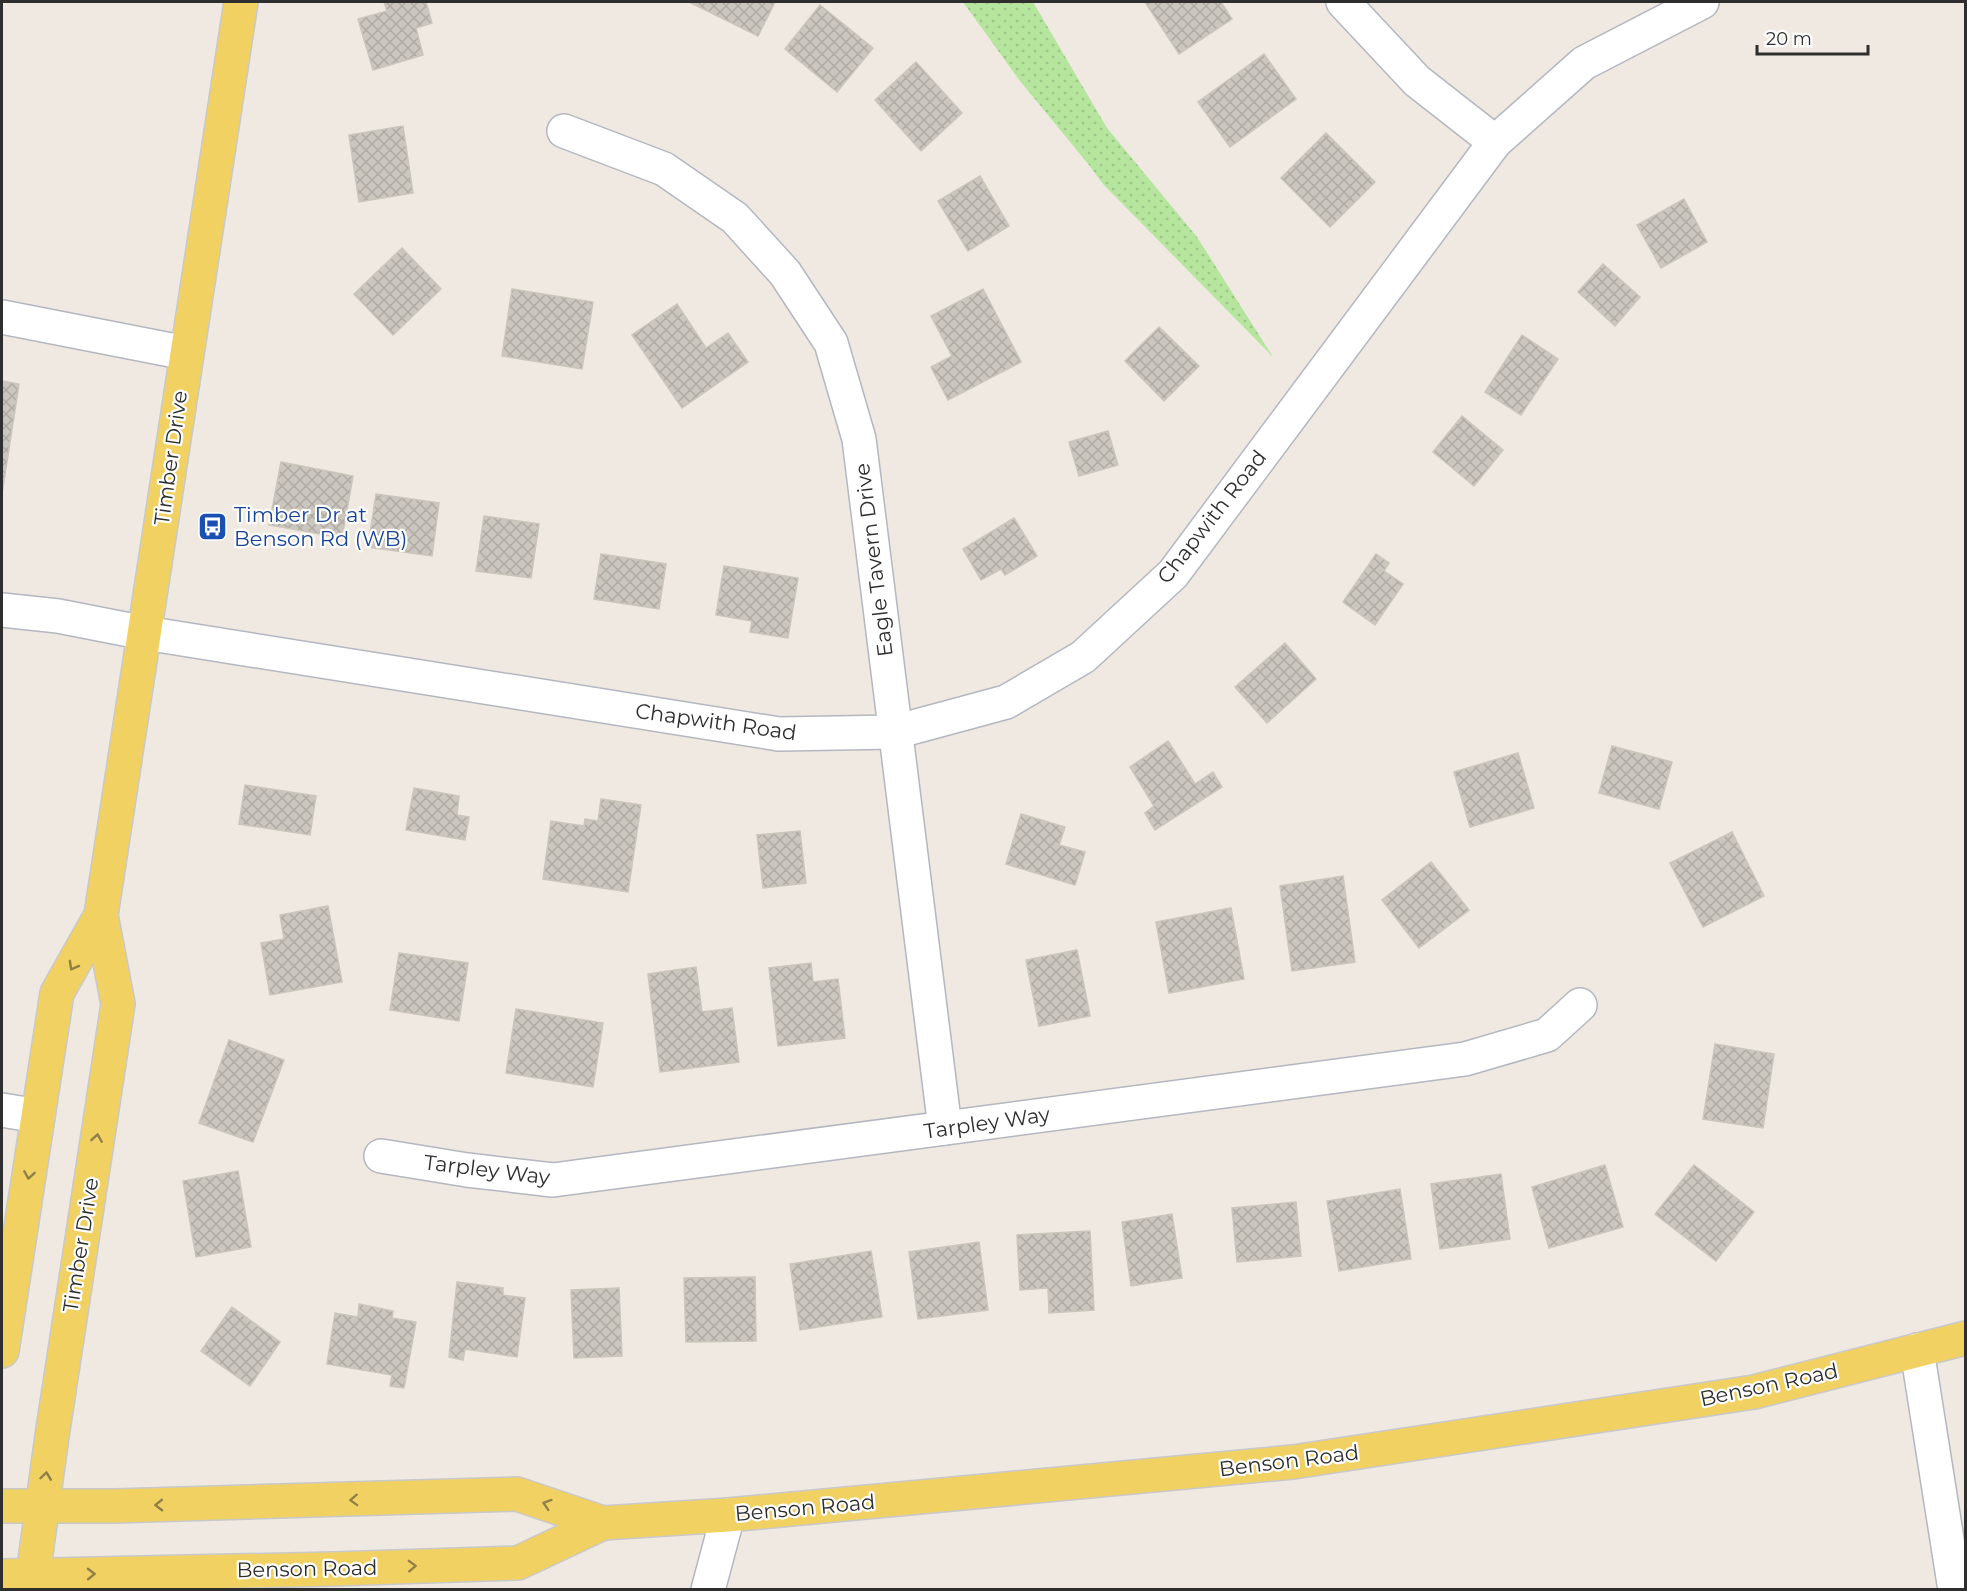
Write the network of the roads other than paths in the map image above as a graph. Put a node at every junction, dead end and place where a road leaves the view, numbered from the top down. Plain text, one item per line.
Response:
1 (241, 2) edge
2 (1343, 2) edge
3 (1702, 2) edge
4 (564, 131) dead end
5 (1495, 142) junction
6 (2, 317) edge
7 (186, 353) junction
8 (2, 610) edge
9 (145, 633) junction
10 (895, 732) junction
11 (101, 915) junction
12 (1580, 1005) dead end
13 (2, 1110) edge
14 (38, 1116) junction
15 (945, 1128) junction
16 (381, 1155) dead end
17 (1965, 1338) edge
18 (1917, 1350) junction
19 (2, 1351) edge
20 (2, 1506) edge
21 (42, 1508) junction
22 (728, 1515) junction
23 (603, 1523) junction
24 (22, 1580) edge
25 (708, 1590) edge
26 (1955, 1590) edge

1 - 7 main road, Timber Drive
2 - 5 street
3 - 5 street, Chapwith Road
4 - 10 street, Eagle Tavern Drive
5 - 10 street, Chapwith Road
6 - 7 street
7 - 9 main road, Timber Drive
8 - 9 street, Chapwith Road
9 - 10 street, Chapwith Road
9 - 11 main road, Timber Drive
10 - 15 street, Eagle Tavern Drive
11 -> 14 main road, Timber Drive
21 -> 11 main road, Timber Drive
12 - 15 street, Tarpley Way
13 - 14 street
14 -> 19 main road, Timber Drive
15 - 16 street, Tarpley Way
17 - 18 main road, Benson Road
18 - 22 main road, Benson Road
18 - 26 street
20 - 21 main road, Benson Road
23 -> 21 main road, Benson Road
21 - 24 main road, Timber Drive
22 - 23 main road, Benson Road
22 - 25 street
24 -> 23 main road, Benson Road

